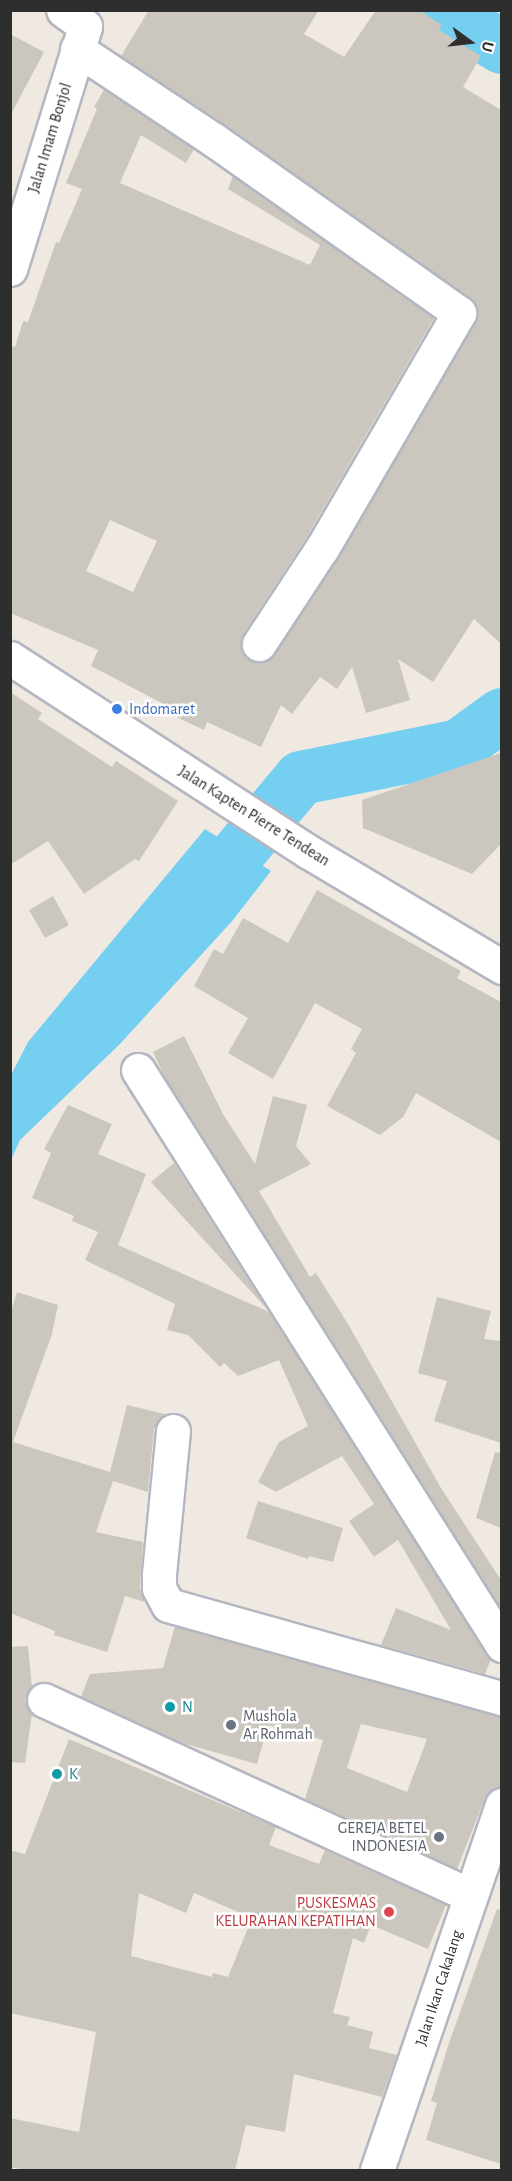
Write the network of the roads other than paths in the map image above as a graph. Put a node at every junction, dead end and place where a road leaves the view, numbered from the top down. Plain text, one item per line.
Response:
1 (80, 24) edge
2 (10, 268) edge
3 (259, 644) dead end
4 (10, 658) edge
5 (501, 967) edge
6 (138, 1070) dead end
7 (173, 1431) dead end
8 (501, 1645) edge
9 (501, 1698) edge
10 (44, 1700) dead end
11 (501, 1805) edge
12 (469, 1895) junction
13 (377, 2170) edge

1 - 2 street, Jalan Imam Bonjol
1 - 3 street
4 - 5 street, Jalan Kapten Pierre Tendean
6 - 8 street
7 - 9 street
10 - 12 street
11 - 12 street, Jalan Ikan Cakalang
12 - 13 street, Jalan Ikan Cakalang

